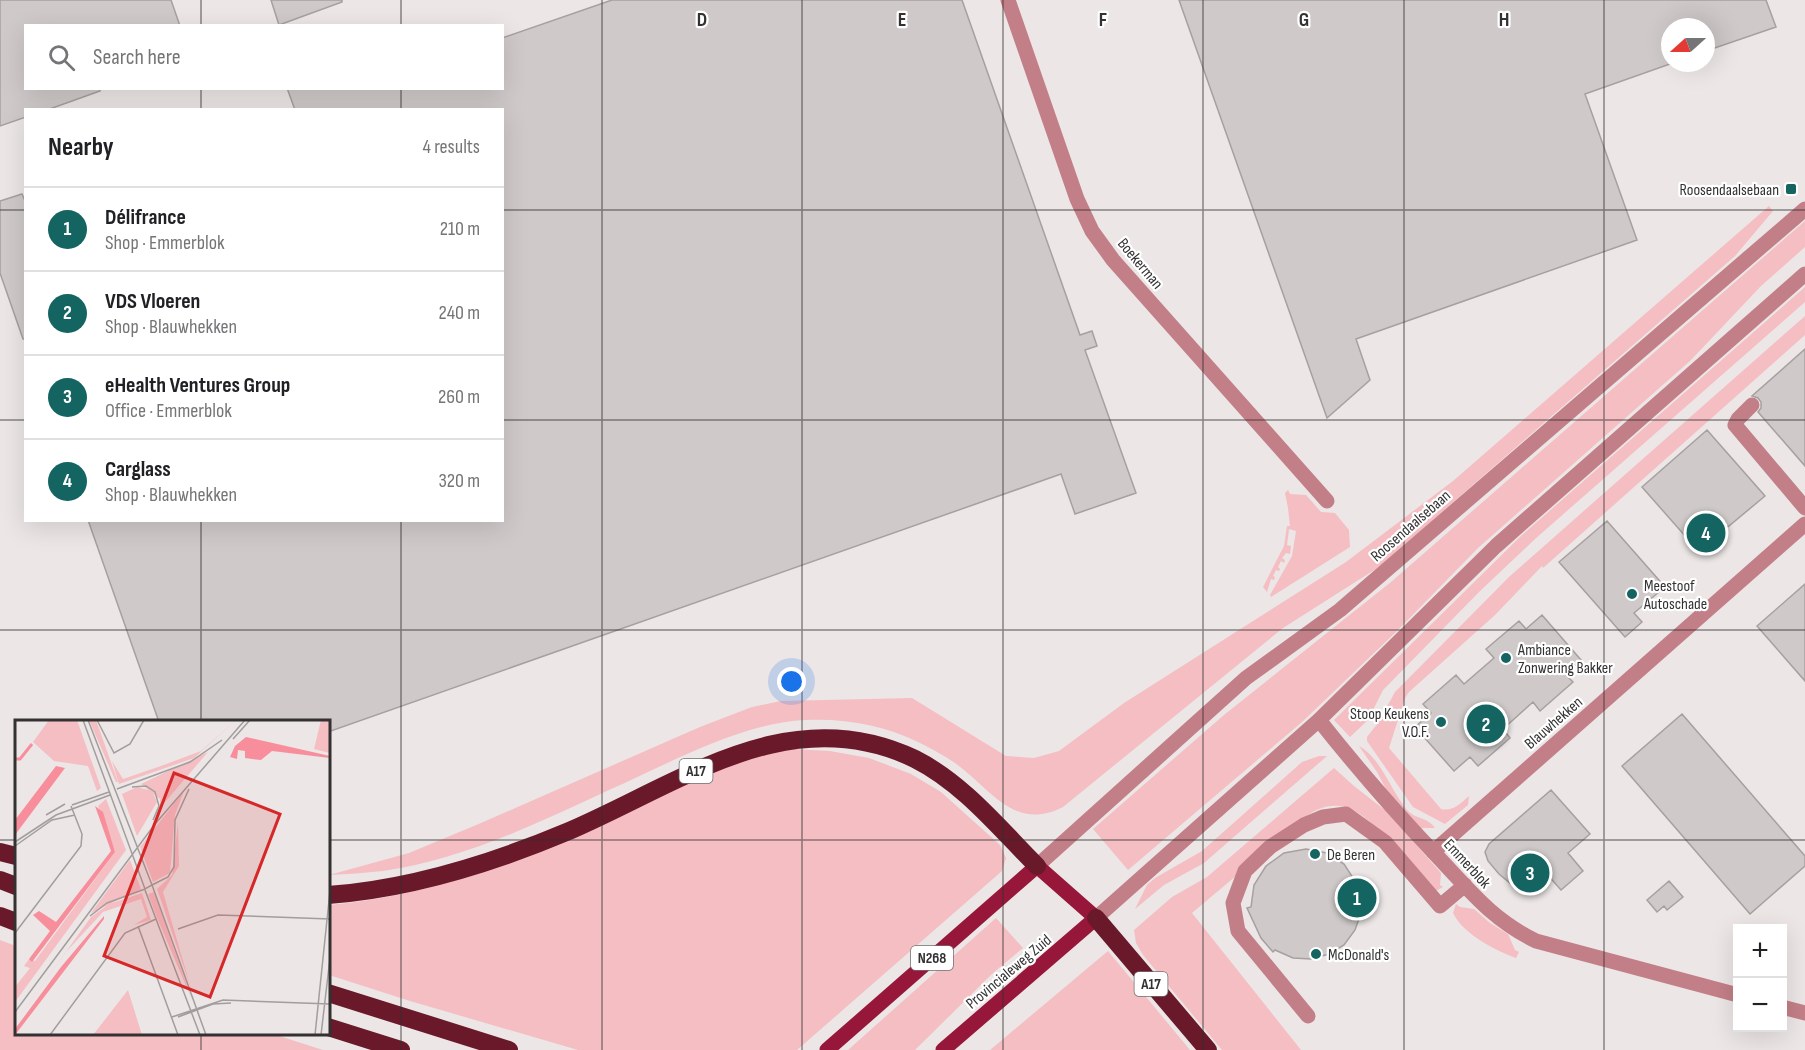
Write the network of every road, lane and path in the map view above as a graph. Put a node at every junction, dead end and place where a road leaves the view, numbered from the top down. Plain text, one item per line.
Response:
1 (1008, 0) edge
2 (1805, 209) edge
3 (1805, 274) edge
4 (1752, 405) dead end
5 (1327, 501) dead end
6 (1805, 508) edge
7 (1805, 524) edge
8 (1319, 720) junction
9 (0, 852) edge
10 (1433, 852) junction
11 (15, 856) edge
12 (1037, 866) junction
13 (0, 880) edge
14 (1465, 885) junction
15 (15, 886) edge
16 (330, 895) edge
17 (0, 916) edge
18 (1096, 918) junction
19 (15, 922) edge
20 (330, 994) edge
21 (1733, 994) edge
22 (1787, 1008) edge
23 (1805, 1013) edge
24 (1308, 1016) dead end
25 (330, 1028) edge
26 (401, 1050) edge
27 (509, 1050) edge
28 (827, 1050) edge
29 (943, 1050) edge
30 (1208, 1050) edge

1 - 5 street, Boekerman
2 - 12 street, Roosendaalsebaan / N268
3 - 8 street
4 - 6 street
7 - 10 street, Blauwhekken
8 - 10 street, Emmerblok
8 - 18 street
9 - 11 highway
10 - 14 street, Emmerblok
12 - 16 highway, A17
12 - 18 main road
12 - 28 main road, N268
13 - 15 highway
14 - 21 street, Emmerblok
14 - 24 street
17 - 19 highway
18 - 29 main road, Provincialeweg Zuid
18 - 30 highway, A17
20 - 27 highway
22 - 23 street
25 - 26 highway

